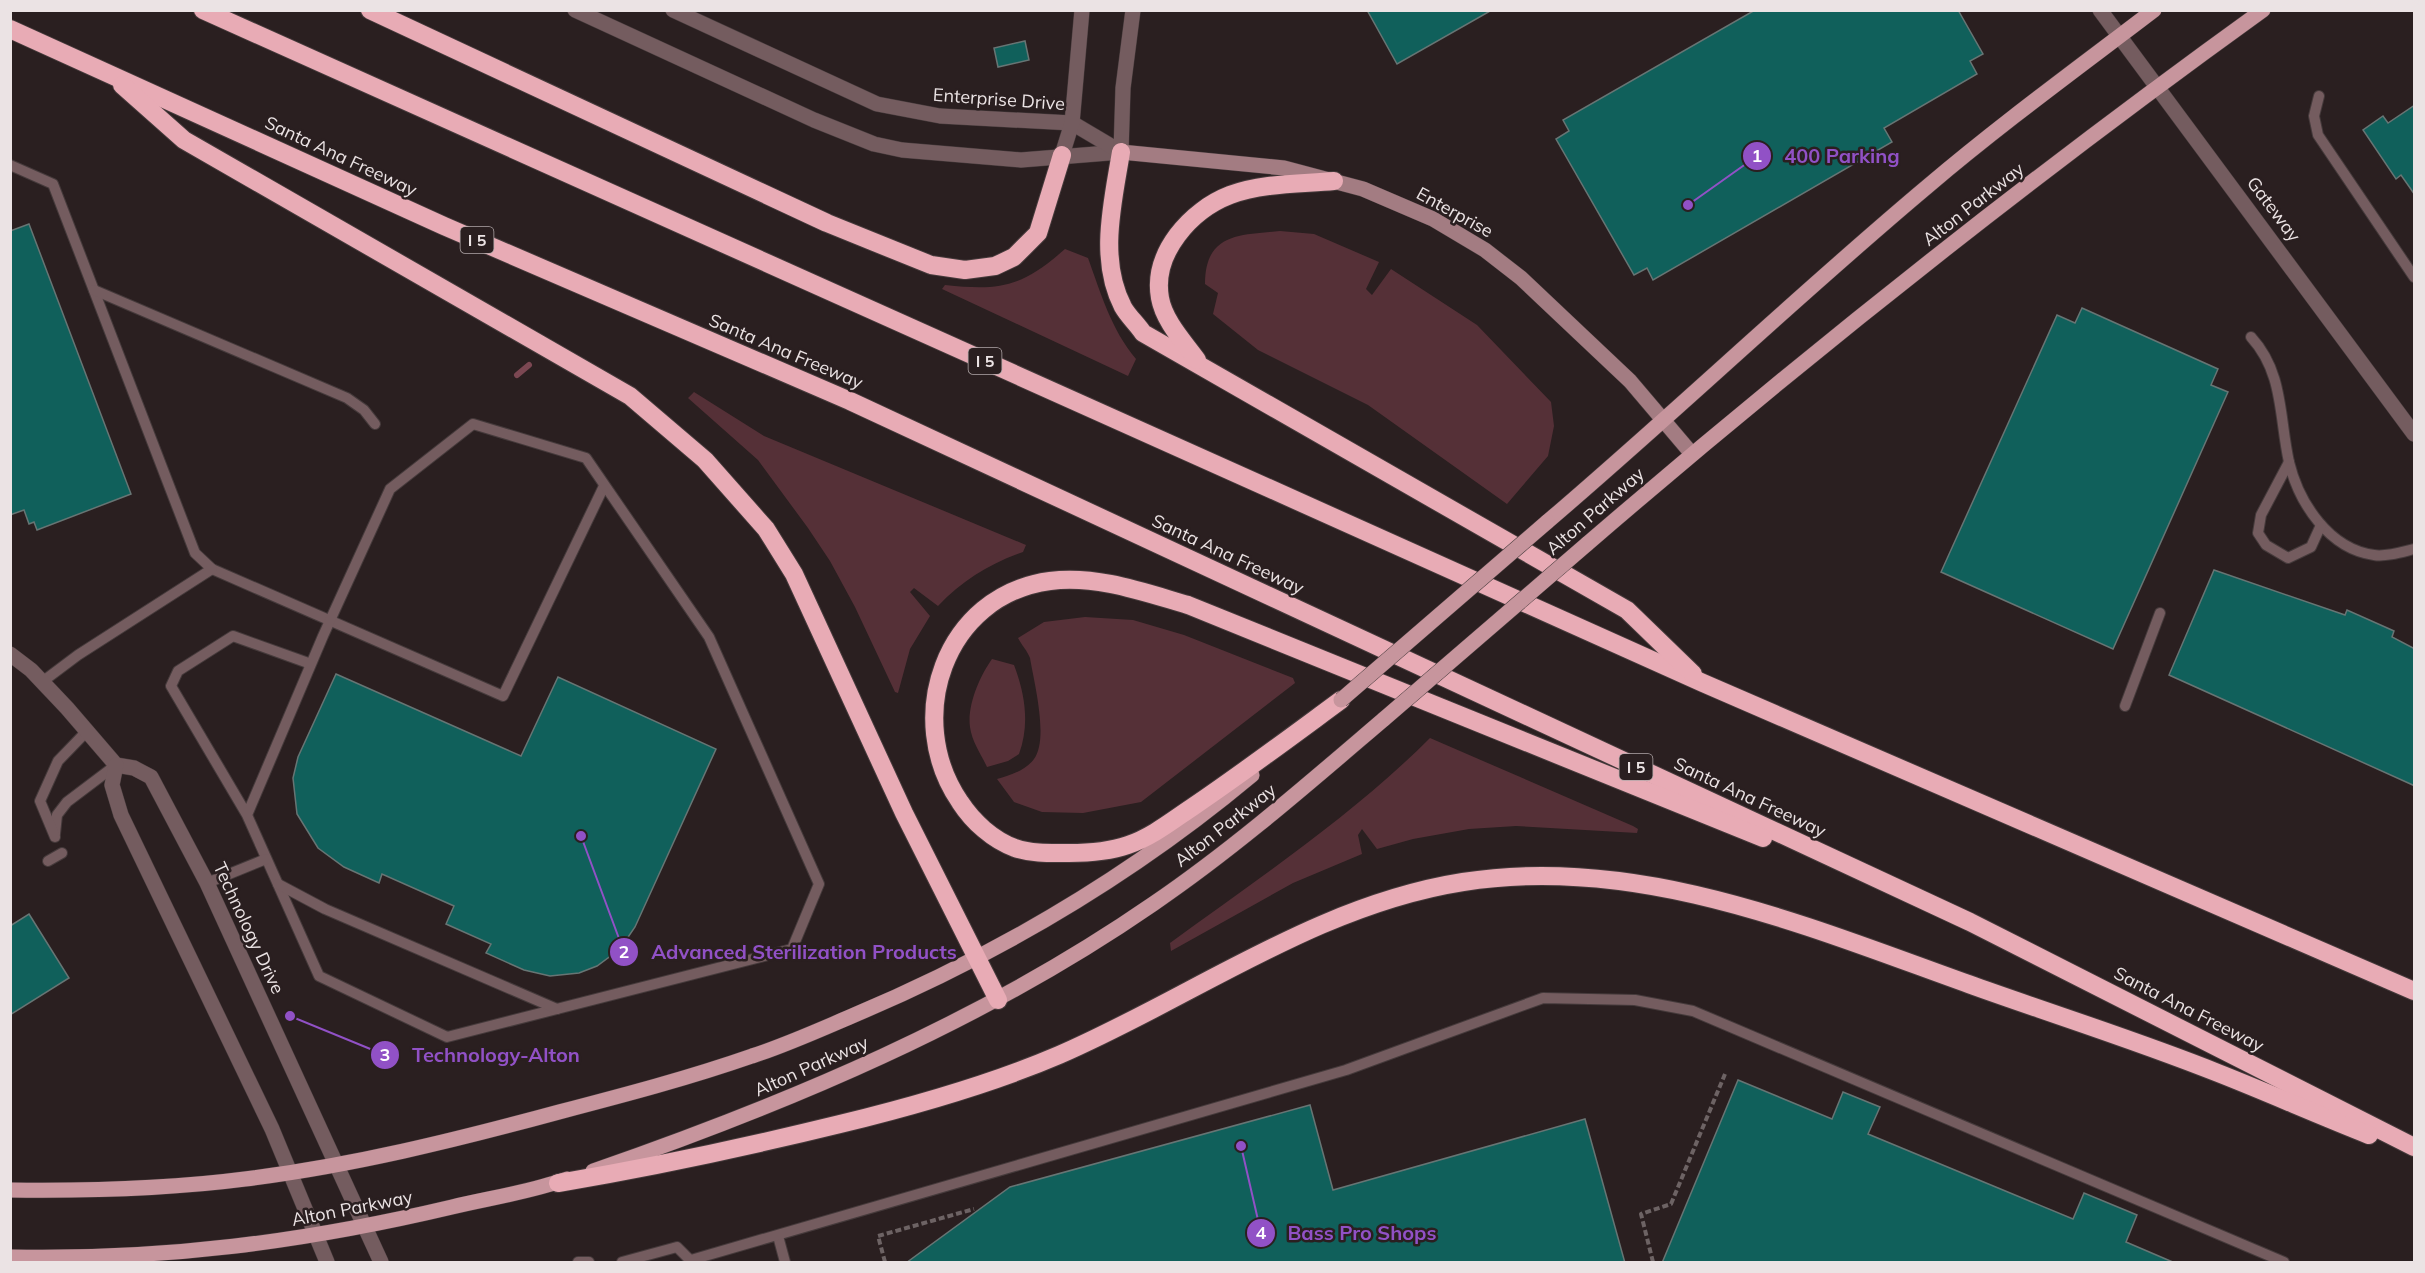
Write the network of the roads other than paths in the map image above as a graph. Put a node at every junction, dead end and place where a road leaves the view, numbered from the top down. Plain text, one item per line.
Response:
1 (203, 10) edge
2 (370, 10) edge
3 (575, 10) edge
4 (673, 10) edge
5 (1082, 10) edge
6 (1133, 10) edge
7 (2100, 10) edge
8 (2154, 10) edge
9 (2263, 10) edge
10 (10, 29) edge
11 (2119, 37) junction
12 (107, 72) junction
13 (2158, 87) junction
14 (2319, 96) dead end
15 (1072, 123) junction
16 (1121, 152) junction
17 (1062, 155) junction
18 (10, 165) edge
19 (1334, 181) junction
20 (2415, 277) edge
21 (94, 290) junction
22 (2251, 337) dead end
23 (1204, 369) junction
24 (1664, 421) junction
25 (375, 424) dead end
26 (2415, 434) edge
27 (1692, 454) junction
28 (2289, 462) junction
29 (604, 486) junction
30 (2321, 525) junction
31 (2415, 549) edge
32 (213, 569) junction
33 (2160, 613) dead end
34 (331, 619) junction
35 (10, 654) edge
36 (311, 664) junction
37 (42, 682) junction
38 (1703, 683) junction
39 (1341, 700) junction
40 (2125, 705) dead end
41 (87, 731) junction
42 (116, 765) junction
43 (247, 815) junction
44 (62, 853) dead end
45 (266, 859) junction
46 (48, 861) dead end
47 (207, 883) junction
48 (278, 884) junction
49 (1978, 926) junction
50 (977, 960) junction
51 (2415, 991) edge
52 (998, 1000) junction
53 (557, 1009) junction
54 (2415, 1147) edge
55 (2415, 1155) edge
56 (336, 1164) junction
57 (290, 1172) junction
58 (558, 1183) junction
59 (10, 1190) edge
60 (365, 1226) junction
61 (315, 1236) junction
62 (778, 1236) junction
63 (10, 1257) edge
64 (692, 1261) edge
65 (327, 1263) edge
66 (381, 1263) edge
67 (578, 1263) edge
68 (589, 1263) edge
69 (622, 1263) edge
70 (785, 1263) edge
71 (2284, 1263) edge

1 - 38 highway, I 5
2 - 17 highway
3 - 17 street
4 - 15 street, Enterprise Drive
5 - 15 street
6 - 16 street
7 - 11 street, Gateway
8 - 11 main road, Alton Parkway
9 - 13 main road, Alton Parkway
10 - 12 highway, Santa Ana Freeway / I 5
11 - 13 street, Gateway
11 - 24 main road, Alton Parkway
12 - 49 highway, Santa Ana Freeway / I 5
12 - 50 highway
13 - 26 street, Gateway
13 - 27 main road, Alton Parkway
14 - 20 lane
15 - 16 street, Enterprise Drive
15 - 17 street
16 - 17 street
16 - 19 main road, Enterprise
16 - 23 highway
18 - 21 lane
19 - 23 highway
19 - 24 main road, Enterprise
21 - 25 lane
21 - 32 lane
22 - 28 lane
23 - 38 highway
24 - 27 main road, Enterprise
24 - 39 main road, Alton Parkway, bridge
27 - 52 main road, Alton Parkway, bridge
28 - 30 lane
28 - 30 lane
29 - 34 lane
29 - 34 lane
29 - 53 lane
30 - 31 lane
32 - 34 lane
32 - 37 lane
33 - 40 lane
34 - 36 lane
35 - 37 street
36 - 43 lane
36 - 43 lane
37 - 41 street
38 - 51 highway, I 5
39 - 49 highway
39 - 50 main road, Alton Parkway
41 - 42 street
41 - 42 lane
42 - 47 street, Technology Drive
42 - 57 street
43 - 45 lane
44 - 46 lane
45 - 47 lane
45 - 48 lane
47 - 56 street, Technology Drive
48 - 53 lane
48 - 53 lane
49 - 54 highway, Santa Ana Freeway / I 5
50 - 52 highway
50 - 56 main road, Alton Parkway
52 - 58 main road, Alton Parkway
55 - 58 highway
56 - 57 main road, Alton Parkway
56 - 60 street, Technology Drive
57 - 59 main road, Alton Parkway
57 - 61 street
58 - 60 main road, Alton Parkway
60 - 61 main road, Alton Parkway
60 - 66 street, Technology Drive
61 - 63 main road, Alton Parkway
61 - 65 street
62 - 64 lane
62 - 70 lane
62 - 71 lane
64 - 69 lane
67 - 68 lane

